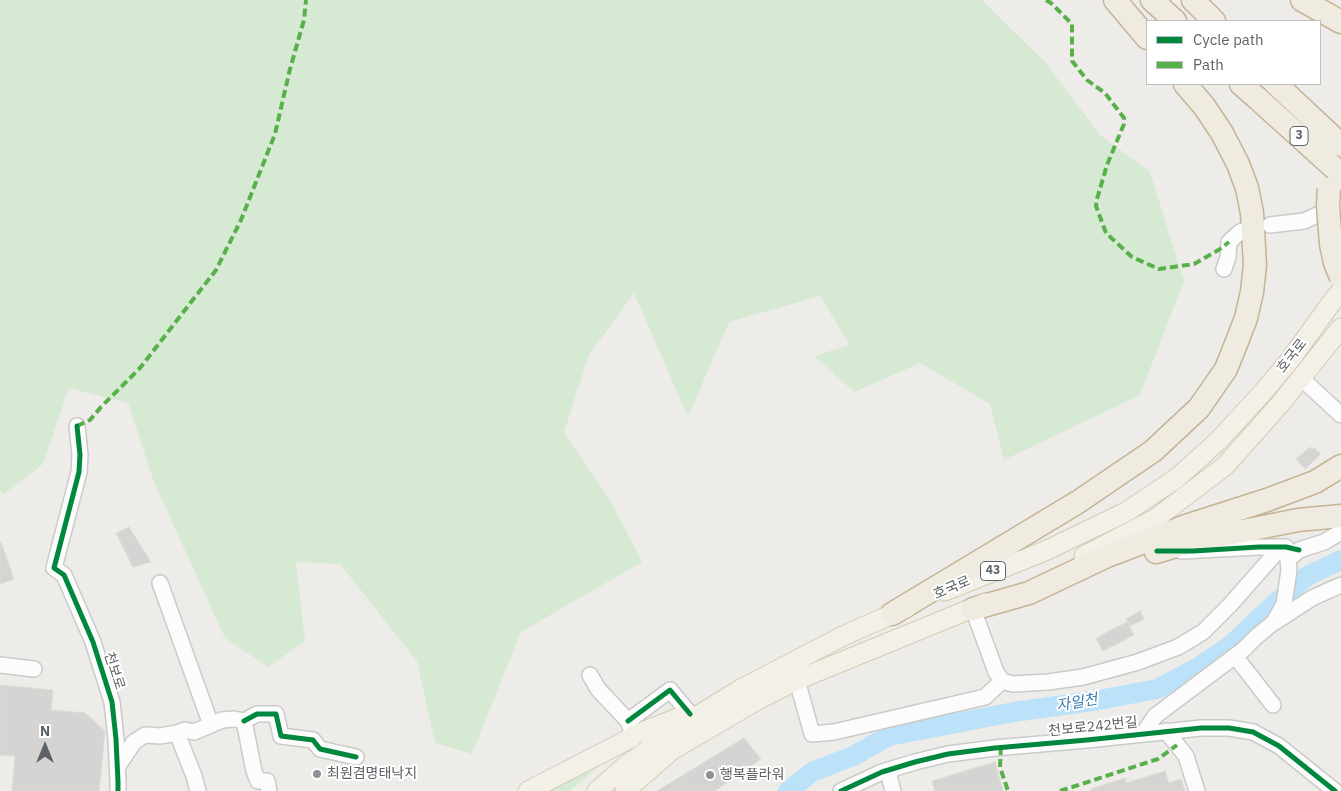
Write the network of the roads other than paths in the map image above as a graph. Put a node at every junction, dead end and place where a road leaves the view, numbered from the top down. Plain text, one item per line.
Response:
1 (1115, 0) edge
2 (1152, 0) edge
3 (1159, 0) edge
4 (1193, 0) edge
5 (1302, 0) edge
6 (1336, 19) edge
7 (1174, 20) edge
8 (1179, 20) edge
9 (1213, 20) edge
10 (1146, 37) edge
11 (1186, 85) edge
12 (1277, 85) edge
13 (1247, 89) edge
14 (1341, 144) edge
15 (1337, 189) edge
16 (1270, 225) dead end
17 (1242, 231) dead end
18 (1224, 269) dead end
19 (1341, 277) edge
20 (1341, 291) edge
21 (1341, 328) edge
22 (1302, 378) junction
23 (1341, 415) edge
24 (76, 426) dead end
25 (1341, 466) edge
26 (1341, 516) edge
27 (1341, 532) edge
28 (1281, 547) junction
29 (1299, 550) junction
30 (1157, 551) junction
31 (160, 583) dead end
32 (1341, 585) edge
33 (1029, 593) junction
34 (973, 609) junction
35 (892, 614) junction
36 (1274, 622) junction
37 (1235, 656) junction
38 (0, 665) edge
39 (34, 669) dead end
40 (590, 675) dead end
41 (797, 680) junction
42 (1002, 681) junction
43 (741, 689) junction
44 (1273, 705) dead end
45 (690, 714) junction
46 (244, 721) junction
47 (211, 725) junction
48 (631, 728) junction
49 (1166, 731) junction
50 (177, 733) junction
51 (1143, 734) junction
52 (356, 757) dead end
53 (118, 766) junction
54 (888, 770) junction
55 (118, 791) edge
56 (198, 791) edge
57 (269, 791) edge
58 (528, 791) edge
59 (597, 791) edge
60 (625, 791) edge
61 (841, 791) edge
62 (893, 791) edge
63 (1197, 791) edge
64 (1335, 791) edge

1 - 10 highway
2 - 7 highway
3 - 8 highway
4 - 9 highway
5 - 6 highway
11 - 35 highway
12 - 14 highway, 3, bridge
13 - 15 highway, 3, bridge
14 - 15 highway
15 - 16 street
15 - 19 highway, bridge
17 - 18 street
20 - 35 main road, 호국로 / 43
21 - 22 main road, 호국로 / 43
22 - 23 street
22 - 34 main road, 호국로 / 43
24 - 53 street, 천보로
25 - 33 highway
26 - 30 highway
27 - 29 street
28 - 29 street
28 - 30 street
28 - 42 street
29 - 36 street
30 - 33 highway
31 - 47 street
32 - 36 street
33 - 34 highway
34 - 41 main road, 호국로 / 43
34 - 42 street
35 - 43 main road, 호국로 / 43
36 - 37 street
37 - 44 street
37 - 51 street
38 - 39 street
40 - 48 street
41 - 42 street
41 - 60 main road, 호국로 / 43
43 - 45 main road
43 - 59 main road, 호국로 / 43
45 - 48 main road
45 - 48 street
46 - 47 street
46 - 52 street
46 - 57 street
47 - 50 street
48 - 58 main road
49 - 51 street, 천보로242번길
49 - 63 street
49 - 64 street, 천보로242번길
50 - 53 street
50 - 56 street
51 - 54 street, 천보로242번길
53 - 55 street, 천보로
54 - 61 street, 천보로242번길
54 - 62 street

